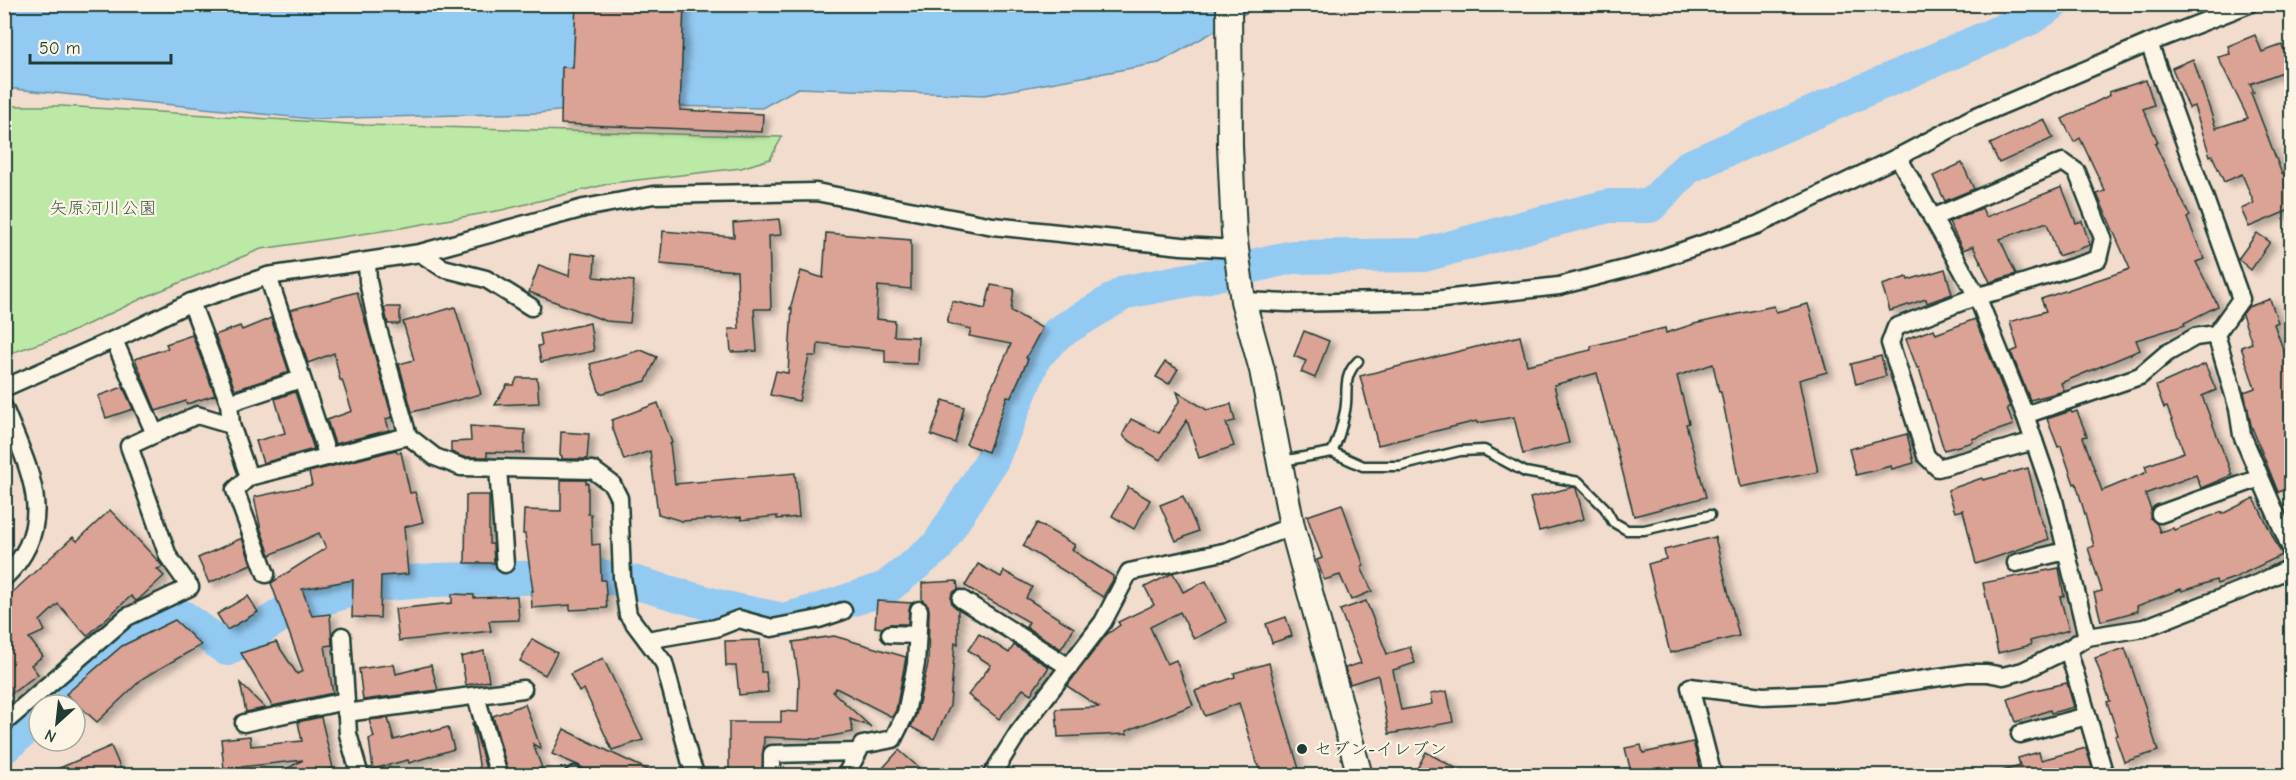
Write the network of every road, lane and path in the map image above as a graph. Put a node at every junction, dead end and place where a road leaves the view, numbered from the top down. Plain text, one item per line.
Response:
1 (1229, 4) edge
2 (2249, 4) edge
3 (2149, 43) junction
4 (1898, 157) junction
5 (1932, 218) junction
6 (1235, 242) junction
7 (420, 253) junction
8 (367, 262) junction
9 (268, 276) junction
10 (1977, 296) junction
11 (1243, 301) junction
12 (191, 302) junction
13 (531, 307) dead end
14 (2216, 334) junction
15 (114, 340) junction
16 (1358, 361) dead end
17 (301, 379) junction
18 (4, 388) edge
19 (229, 403) junction
20 (4, 408) edge
21 (2025, 415) junction
22 (231, 425) junction
23 (155, 434) junction
24 (408, 436) junction
25 (2034, 441) junction
26 (1332, 452) junction
27 (328, 457) junction
28 (1279, 462) junction
29 (498, 468) junction
30 (249, 477) junction
31 (2260, 478) junction
32 (2160, 514) dead end
33 (1710, 515) dead end
34 (1292, 526) junction
35 (2066, 551) junction
36 (2292, 551) edge
37 (2016, 563) dead end
38 (505, 564) dead end
39 (2292, 567) edge
40 (266, 574) dead end
41 (4, 578) edge
42 (960, 599) dead end
43 (919, 610) dead end
44 (843, 611) dead end
45 (890, 634) dead end
46 (917, 635) junction
47 (342, 636) dead end
48 (2086, 637) junction
49 (647, 640) junction
50 (2068, 649) junction
51 (1068, 668) junction
52 (523, 689) dead end
53 (476, 696) junction
54 (346, 707) junction
55 (2087, 716) junction
56 (4, 723) edge
57 (244, 723) dead end
58 (2020, 734) dead end
59 (858, 752) junction
60 (360, 776) edge
61 (499, 776) edge
62 (696, 776) edge
63 (772, 776) edge
64 (845, 776) edge
65 (991, 776) edge
66 (1360, 776) edge
67 (1713, 776) edge
68 (2105, 776) edge

1 - 6 street
2 - 3 street
3 - 4 street
3 - 14 street
4 - 5 street
4 - 11 street
5 - 10 street
5 - 10 street
6 - 7 street
6 - 11 street
7 - 8 street
7 - 13 street
8 - 9 street
8 - 24 street
9 - 12 street
9 - 17 street
10 - 21 street
10 - 25 street
11 - 28 street
12 - 15 street
12 - 19 street
14 - 21 street
14 - 31 street
15 - 18 street
15 - 23 street
16 - 26 lane
17 - 19 street
17 - 27 street
19 - 22 street
20 - 41 street
21 - 25 street
22 - 23 street
22 - 30 street
23 - 56 street
24 - 27 street
24 - 29 street
25 - 35 street
26 - 28 lane
26 - 33 lane
27 - 30 street
28 - 34 street
29 - 38 street
29 - 49 street
30 - 40 street
31 - 32 street
31 - 36 street
34 - 51 street
34 - 66 street
35 - 37 street
35 - 48 street
39 - 48 street
42 - 51 street
43 - 46 street
44 - 49 street
45 - 46 street
46 - 59 street
47 - 54 street
48 - 50 street
49 - 62 street
50 - 55 street
50 - 67 street
51 - 65 street
52 - 53 street
53 - 54 street
53 - 61 street
54 - 57 street
54 - 60 street
55 - 58 street
55 - 68 street
59 - 63 street
59 - 64 street

